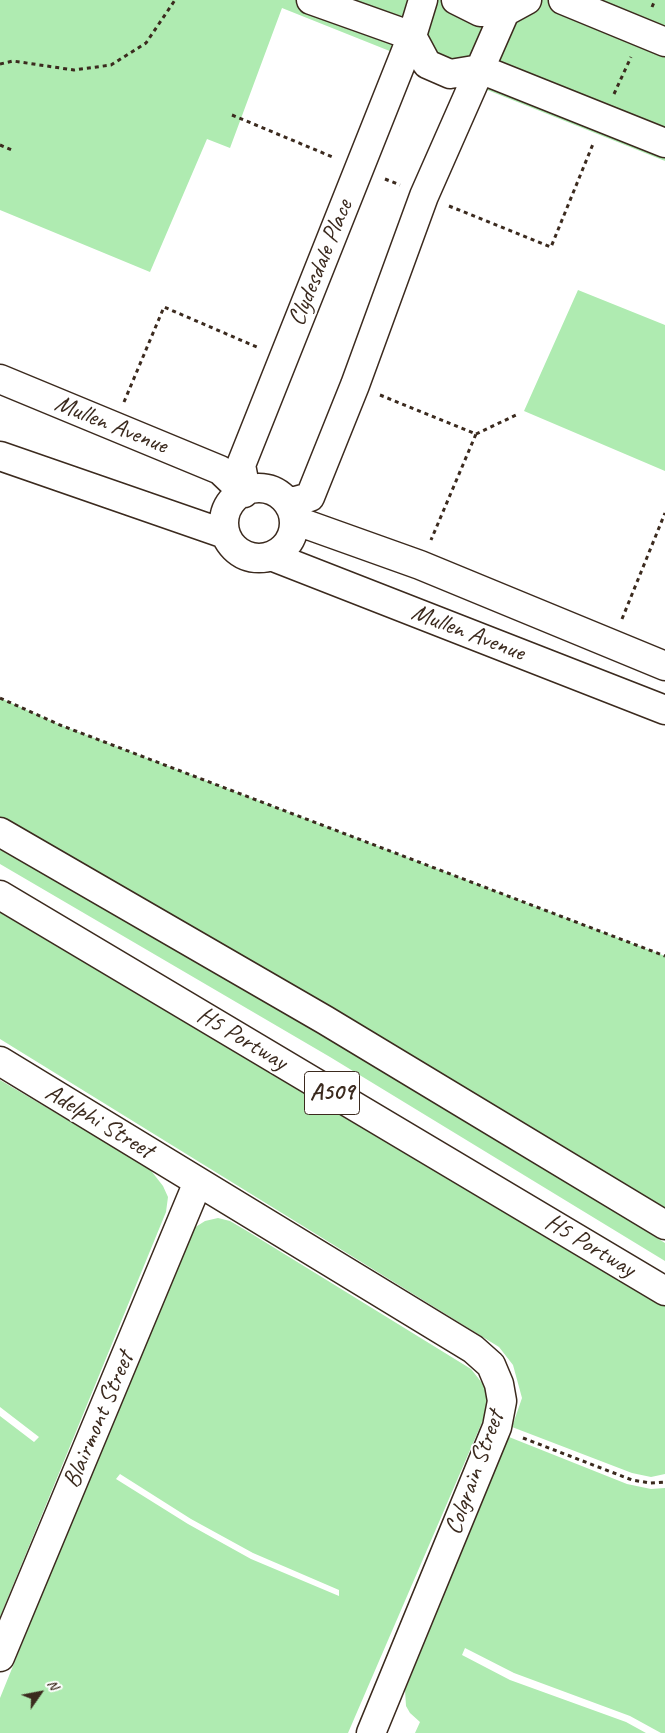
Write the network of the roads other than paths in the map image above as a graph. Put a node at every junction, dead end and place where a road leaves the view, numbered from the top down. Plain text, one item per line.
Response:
1 (311, 0) edge
2 (423, 0) edge
3 (456, 0) edge
4 (563, 0) edge
5 (516, 6) edge
6 (412, 36) junction
7 (654, 37) edge
8 (480, 69) junction
9 (665, 144) edge
10 (0, 379) edge
11 (0, 456) edge
12 (245, 492) junction
13 (291, 512) junction
14 (225, 534) junction
15 (271, 556) junction
16 (665, 666) edge
17 (665, 710) edge
18 (0, 832) edge
19 (0, 895) edge
20 (0, 1061) edge
21 (198, 1182) junction
22 (665, 1225) edge
23 (665, 1290) edge
24 (0, 1657) edge
25 (371, 1733) edge

1 - 6 street
2 - 6 street, Clydesdale Place
3 - 5 street
4 - 7 street
5 - 8 street
6 - 8 street
6 - 12 street, Clydesdale Place
8 - 9 street
8 - 13 street
10 - 12 street, Mullen Avenue
11 - 14 street
12 - 13 street
12 - 14 street
13 - 15 street
13 - 16 street, Mullen Avenue
14 - 15 street
15 - 17 street, Mullen Avenue
18 - 22 street, A509
19 - 23 street, H5 Portway / A509
20 - 21 street, Adelphi Street
21 - 24 street, Blairmont Street
21 - 25 street, Colgrain Street

